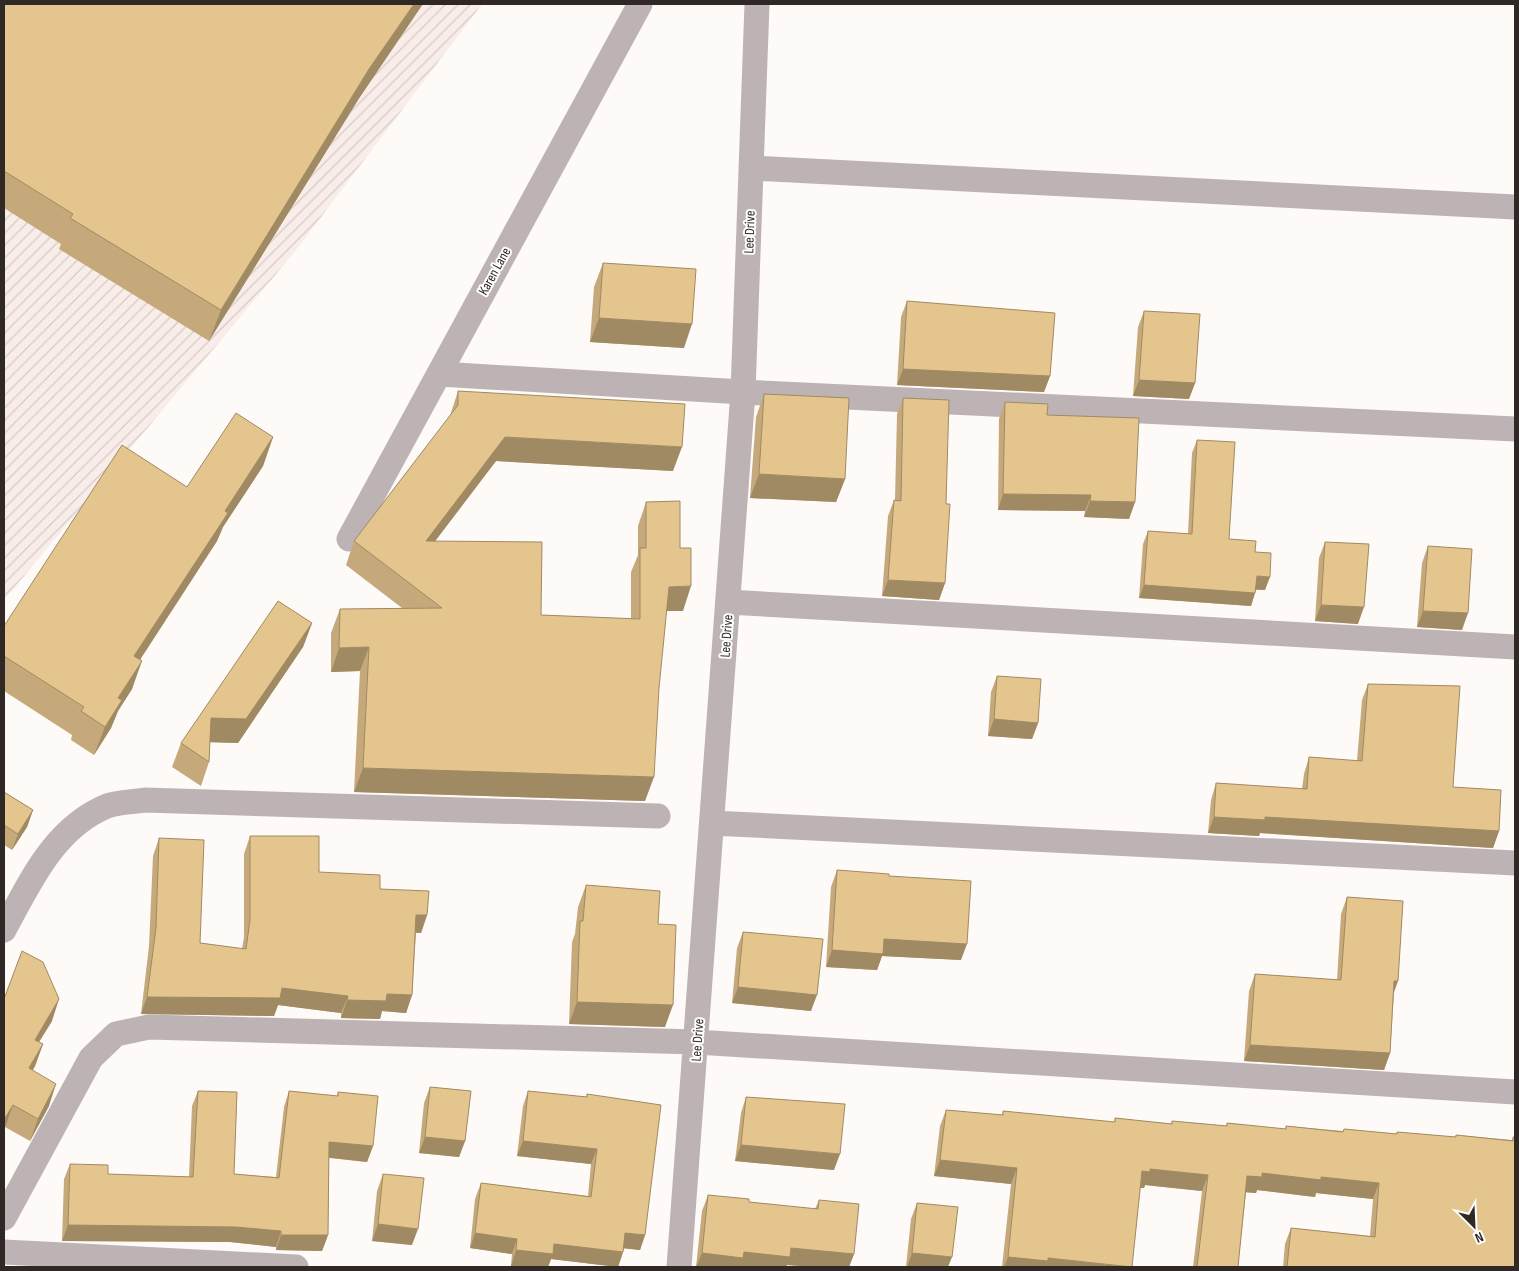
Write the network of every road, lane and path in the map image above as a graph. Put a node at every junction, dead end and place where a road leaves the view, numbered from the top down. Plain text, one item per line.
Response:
1 (640, 4) edge
2 (757, 4) edge
3 (751, 168) junction
4 (1515, 207) edge
5 (438, 374) junction
6 (744, 392) junction
7 (1515, 429) edge
8 (349, 539) dead end
9 (728, 602) junction
10 (1515, 648) edge
11 (658, 816) dead end
12 (712, 823) junction
13 (1515, 863) edge
14 (4, 930) edge
15 (696, 1042) junction
16 (1515, 1092) edge
17 (4, 1218) edge
18 (4, 1252) edge
19 (296, 1267) edge
20 (679, 1267) edge

1 - 5 street, Karen Lane
2 - 3 street, Lee Drive
3 - 4 street
3 - 6 street, Lee Drive
5 - 6 street
5 - 8 street, Karen Lane
6 - 7 street
6 - 9 street, Lee Drive
9 - 10 street
9 - 12 street, Lee Drive
11 - 14 street
12 - 13 street
12 - 15 street, Lee Drive
15 - 16 street
15 - 17 street
15 - 20 street, Lee Drive
18 - 19 street

